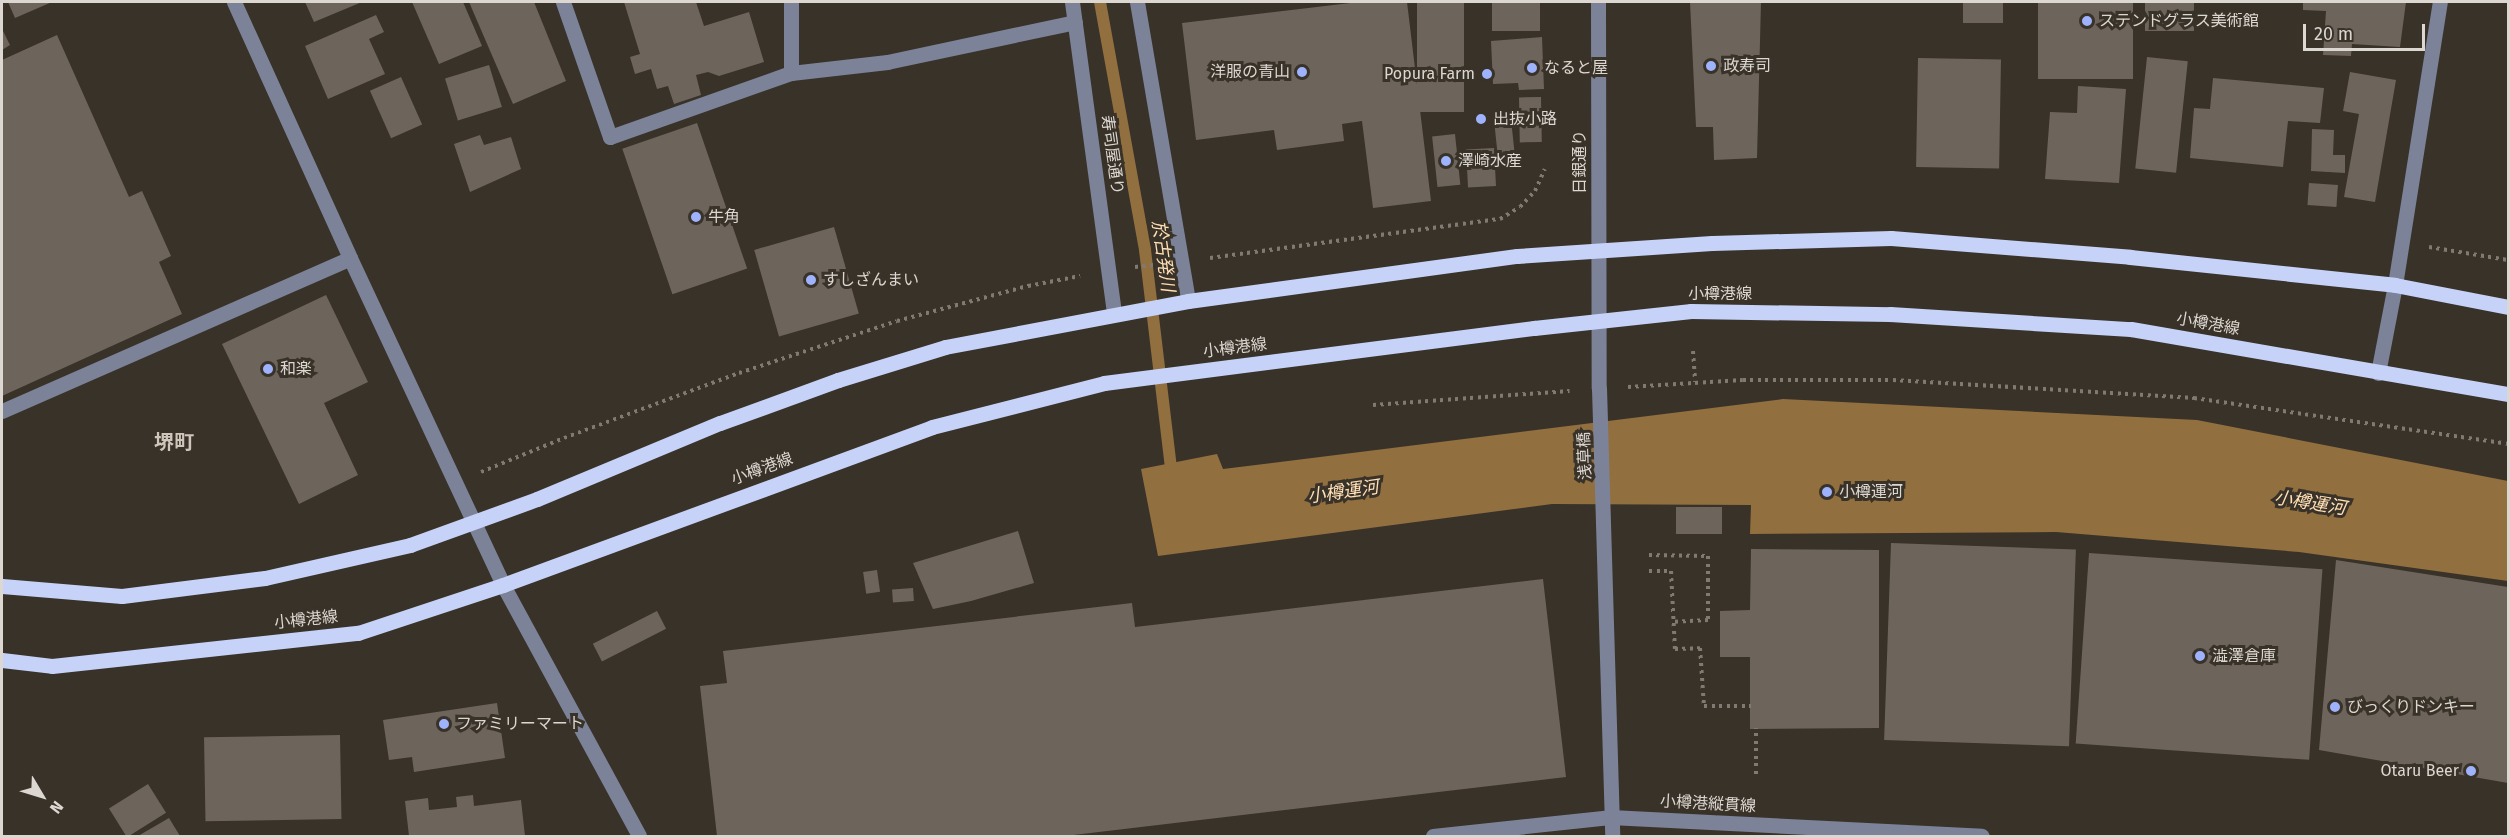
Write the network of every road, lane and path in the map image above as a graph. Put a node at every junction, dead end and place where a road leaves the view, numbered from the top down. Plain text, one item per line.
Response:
1 (234, 2) edge
2 (563, 2) edge
3 (791, 2) edge
4 (1072, 2) edge
5 (1137, 2) edge
6 (1598, 2) edge
7 (2440, 2) edge
8 (1075, 22) junction
9 (791, 73) junction
10 (1545, 169) dead end
11 (2423, 246) dead end
12 (1599, 251) junction
13 (350, 258) junction
14 (2508, 260) edge
15 (1182, 262) junction
16 (1109, 270) junction
17 (2395, 285) junction
18 (1188, 301) junction
19 (2508, 307) edge
20 (1114, 314) junction
21 (1599, 322) junction
22 (1693, 351) dead end
23 (2378, 373) junction
24 (1695, 382) junction
25 (2508, 394) edge
26 (1600, 396) junction
27 (1373, 405) dead end
28 (2, 411) edge
29 (2508, 444) edge
30 (473, 473) dead end
31 (474, 522) junction
32 (1649, 555) dead end
33 (1649, 571) dead end
34 (2, 585) edge
35 (502, 585) junction
36 (1674, 622) junction
37 (2, 660) edge
38 (1751, 706) dead end
39 (1756, 728) dead end
40 (1756, 774) dead end
41 (1610, 817) junction
42 (639, 837) edge
43 (1433, 837) edge
44 (1612, 837) edge
45 (1982, 837) edge

1 - 13 street
2 - 9 street
3 - 9 street
4 - 8 street, 寿司屋通り
5 - 15 street
6 - 12 street, 日銀通り
7 - 17 street
8 - 9 street
8 - 16 street, 寿司屋通り
10 - 15 path
11 - 14 path
12 - 17 main road
12 - 18 main road
12 - 21 street, 日銀通り
13 - 28 street
13 - 31 street
15 - 16 path
15 - 18 street
16 - 20 street, 寿司屋通り
16 - 30 path
17 - 19 main road
17 - 23 street
18 - 20 main road
20 - 31 main road
21 - 23 main road, 小樽港線
21 - 26 street, 浅草橋
21 - 35 main road, 小樽港線
22 - 24 path
23 - 25 main road, 小樽港線
24 - 26 path
24 - 29 path
26 - 27 path
26 - 41 street, 浅草橋
31 - 34 main road
31 - 35 street
32 - 36 path
33 - 36 path
35 - 37 main road, 小樽港線
35 - 42 street
36 - 38 path
39 - 40 path
41 - 43 street, 小樽港縦貫線
41 - 44 street, 浅草橋
41 - 45 street, 小樽港縦貫線

